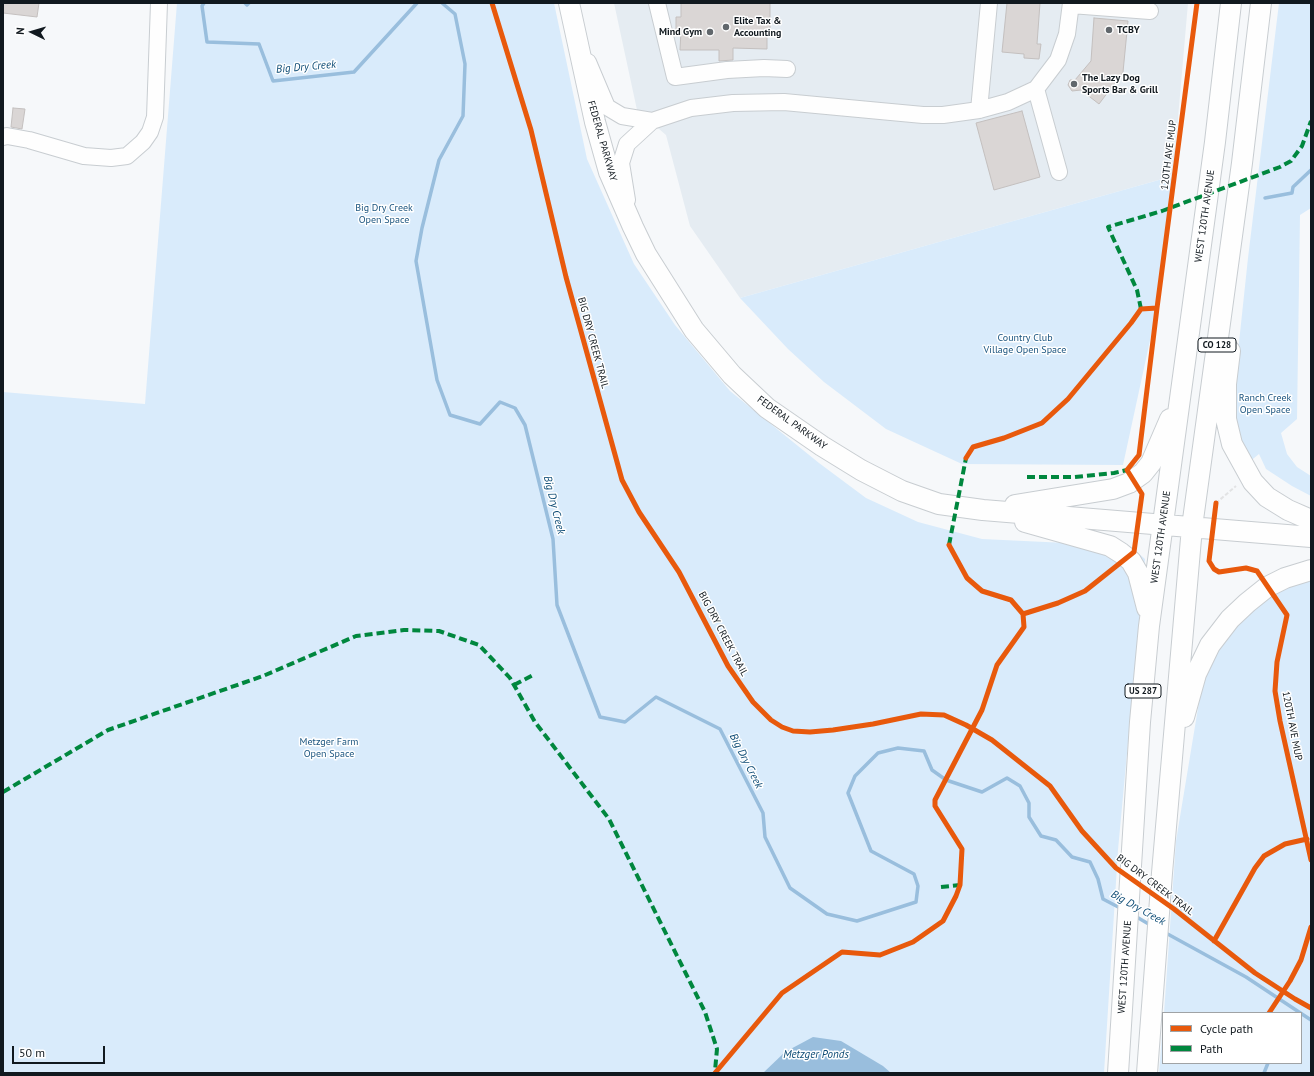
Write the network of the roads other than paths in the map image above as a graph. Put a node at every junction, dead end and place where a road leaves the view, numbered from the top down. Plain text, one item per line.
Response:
1 (159, 3) edge
2 (569, 3) edge
3 (657, 3) edge
4 (989, 3) edge
5 (1221, 3) edge
6 (1231, 3) edge
7 (1250, 3) edge
8 (1261, 3) edge
9 (1071, 4) edge
10 (1150, 11) dead end
11 (576, 36) junction
12 (787, 69) dead end
13 (1036, 90) junction
14 (979, 110) junction
15 (1248, 110) junction
16 (652, 121) junction
17 (3, 137) edge
18 (1215, 142) junction
19 (1242, 163) junction
20 (1059, 172) dead end
21 (633, 227) junction
22 (1180, 393) junction
23 (983, 510) junction
24 (1311, 520) edge
25 (1162, 525) junction
26 (1192, 527) junction
27 (1311, 537) edge
28 (1311, 570) edge
29 (1149, 626) junction
30 (1171, 765) junction
31 (1118, 1073) edge
32 (1147, 1073) edge

1 - 17 street
2 - 11 main road, FEDERAL PARKWAY
3 - 12 street
4 - 14 street
5 - 18 main road
6 - 18 main road, WEST 120TH AVENUE / CO 128
7 - 15 main road
8 - 15 main road, CO 128
9 - 10 street
9 - 13 street
11 - 16 street
11 - 21 main road, FEDERAL PARKWAY
13 - 14 street
13 - 20 street
14 - 16 street
15 - 19 main road, CO 128
16 - 21 street
18 - 22 main road, WEST 120TH AVENUE / CO 128
19 - 24 main road
19 - 26 main road, CO 128
21 - 23 main road, FEDERAL PARKWAY
22 - 23 main road
22 - 25 main road, WEST 120TH AVENUE / CO 128
23 - 25 main road, FEDERAL PARKWAY
23 - 29 main road
25 - 26 main road, FEDERAL PARKWAY
25 - 29 main road, WEST 120TH AVENUE / US 287
26 - 27 main road, FEDERAL PARKWAY
26 - 30 main road
28 - 30 main road
29 - 31 main road, WEST 120TH AVENUE / US 287
30 - 32 main road

